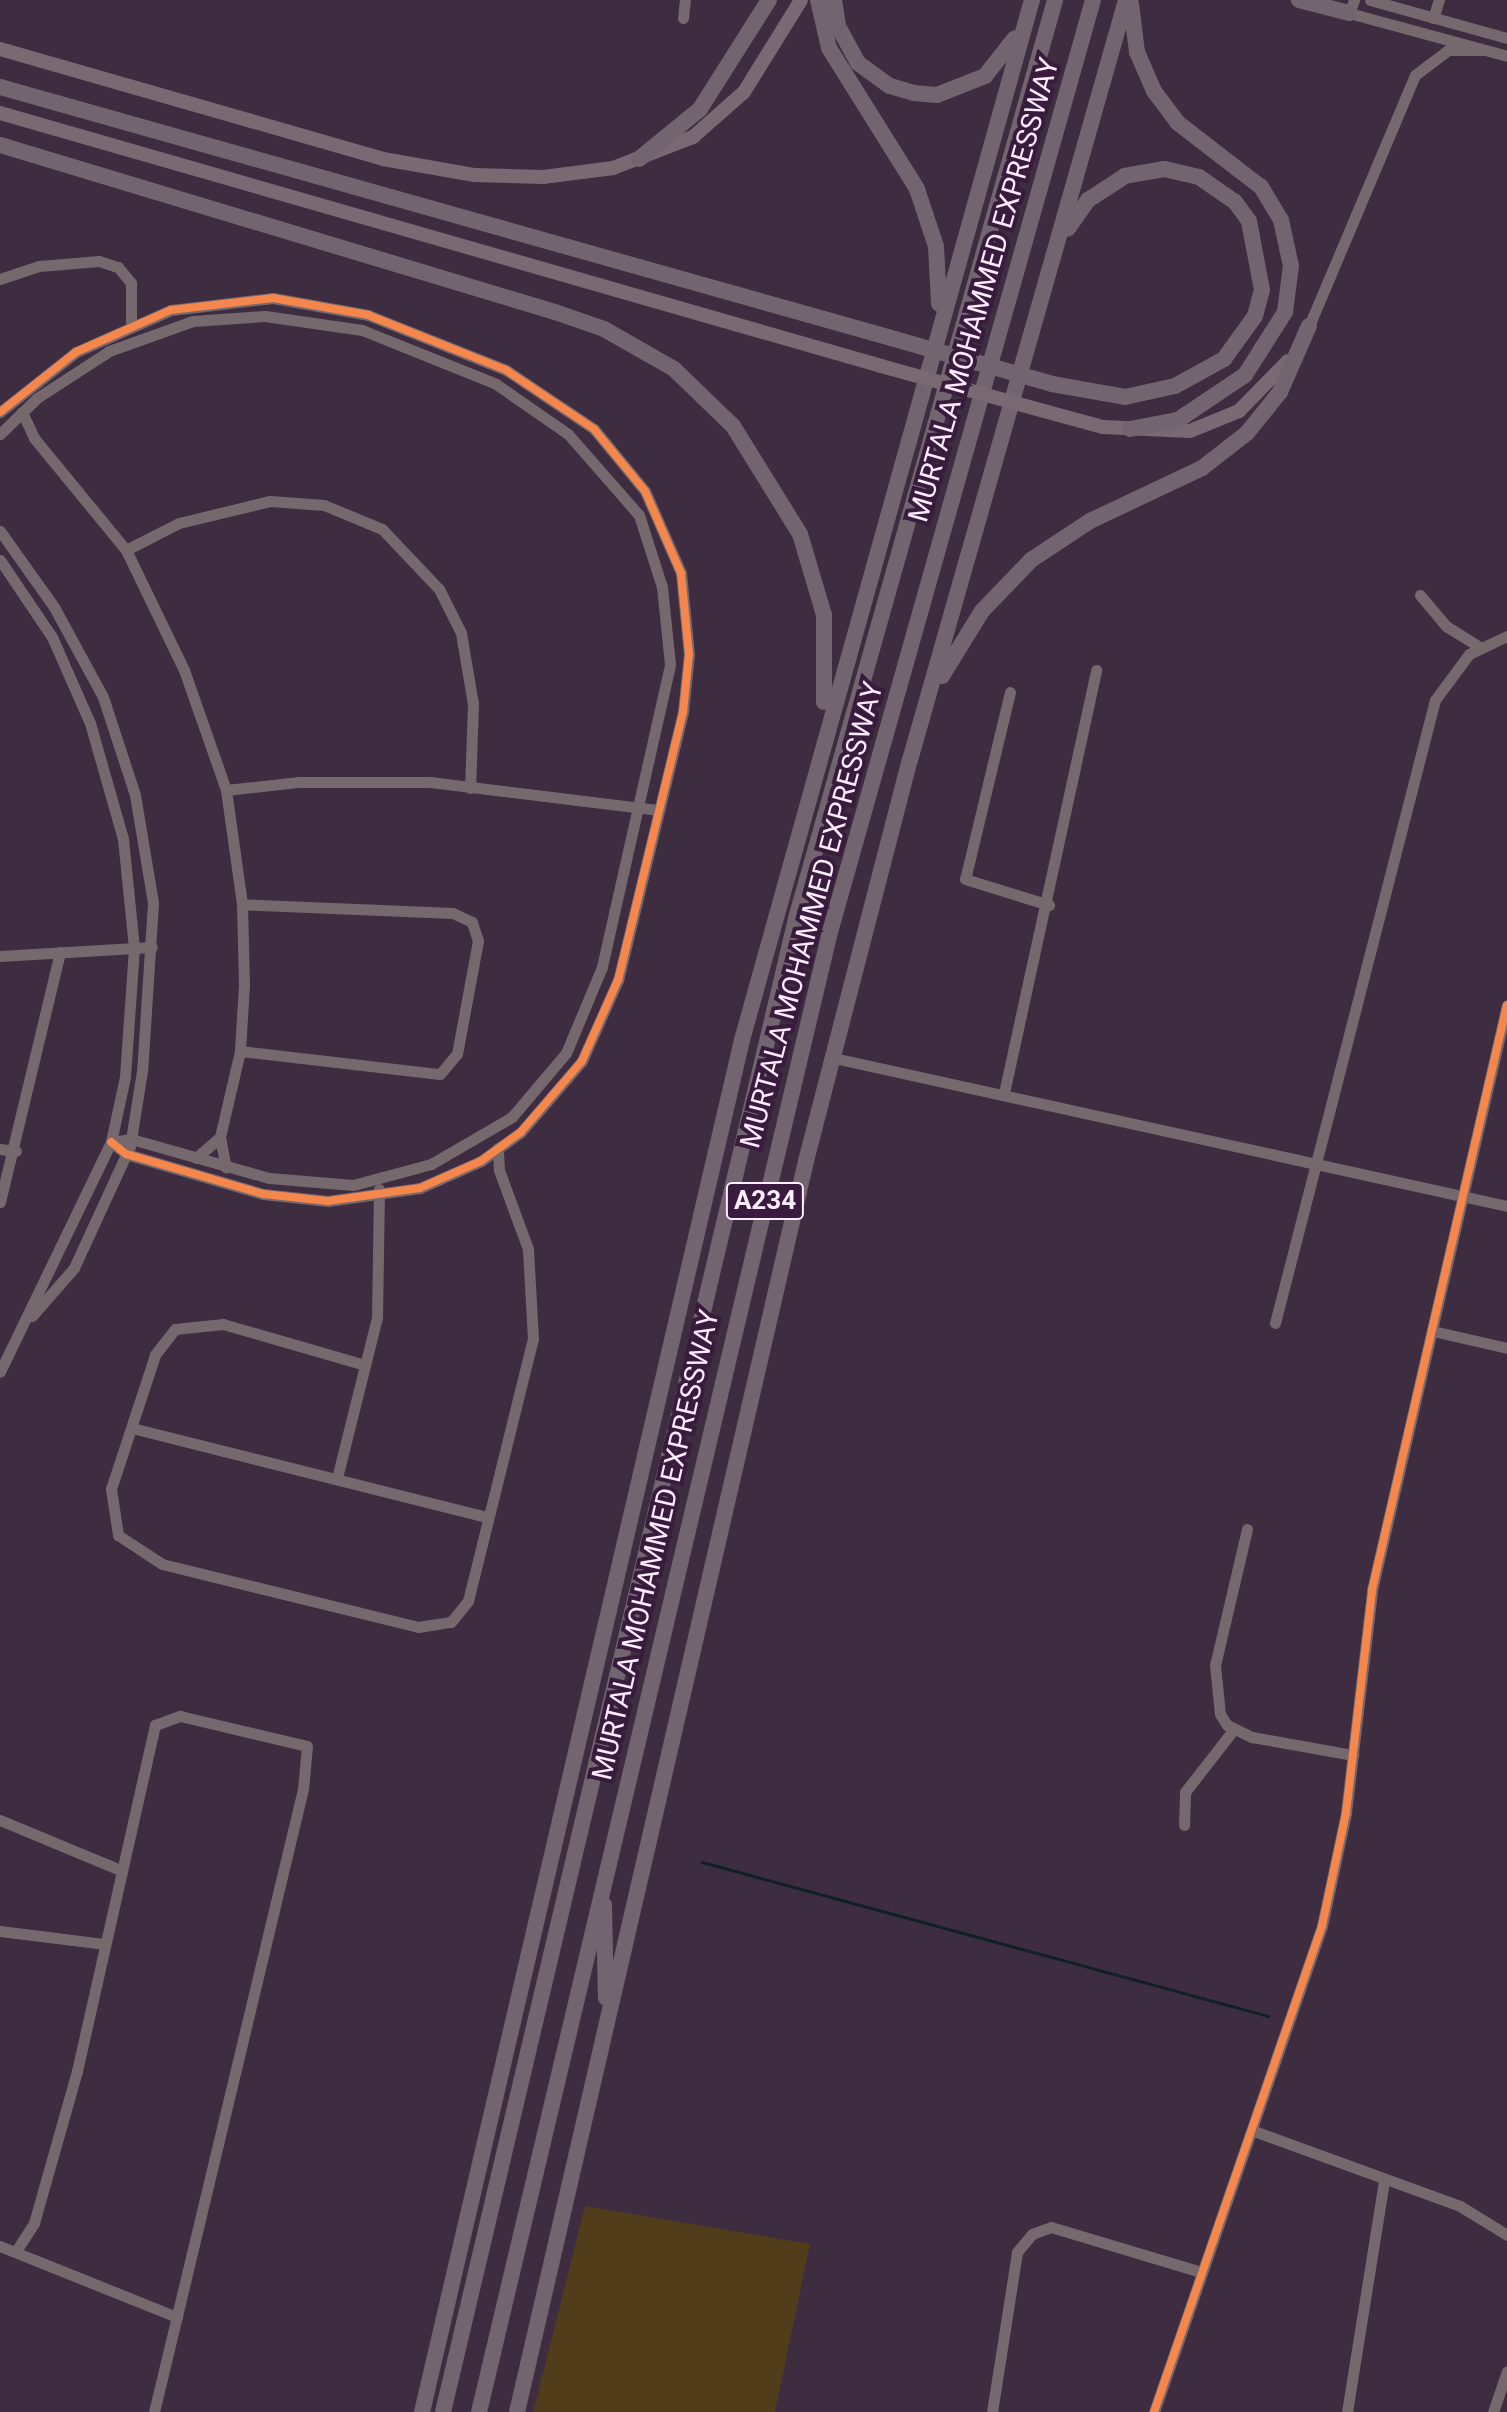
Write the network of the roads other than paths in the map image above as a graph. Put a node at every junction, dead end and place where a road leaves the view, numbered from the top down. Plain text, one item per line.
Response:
1 (685, 0) edge
2 (769, 0) edge
3 (801, 0) edge
4 (818, 0) edge
5 (834, 0) edge
6 (1031, 0) edge
7 (1055, 0) edge
8 (1093, 0) edge
9 (1129, 0) edge
10 (1299, 0) edge
11 (1370, 0) edge
12 (1439, 0) edge
13 (1351, 7) edge
14 (683, 18) dead end
15 (1433, 18) junction
16 (1507, 38) edge
17 (0, 49) edge
18 (1485, 50) junction
19 (1507, 56) edge
20 (0, 87) edge
21 (0, 113) edge
22 (0, 145) edge
23 (639, 159) junction
24 (1047, 278) junction
25 (0, 279) edge
26 (131, 325) junction
27 (1309, 326) junction
28 (936, 341) junction
29 (0, 412) edge
30 (22, 412) junction
31 (1130, 429) junction
32 (3, 431) edge
33 (34, 438) junction
34 (0, 531) edge
35 (126, 550) junction
36 (0, 560) edge
37 (1420, 595) dead end
38 (1507, 636) edge
39 (1479, 647) junction
40 (1096, 670) dead end
41 (1010, 692) dead end
42 (910, 760) junction
43 (470, 788) junction
44 (226, 790) junction
45 (638, 807) junction
46 (657, 810) junction
47 (795, 831) junction
48 (242, 904) junction
49 (1049, 905) junction
50 (152, 947) junction
51 (134, 948) junction
52 (60, 952) junction
53 (0, 956) edge
54 (1507, 1005) edge
55 (240, 1051) junction
56 (834, 1058) junction
57 (1004, 1093) junction
58 (220, 1137) junction
59 (131, 1139) junction
60 (111, 1142) junction
61 (498, 1148) junction
62 (0, 1149) edge
63 (16, 1151) junction
64 (126, 1154) junction
65 (196, 1158) junction
66 (483, 1160) junction
67 (1316, 1161) junction
68 (226, 1167) junction
69 (499, 1170) junction
70 (377, 1181) junction
71 (1462, 1195) junction
72 (381, 1196) junction
73 (0, 1202) edge
74 (1507, 1206) edge
75 (32, 1316) junction
76 (1275, 1323) dead end
77 (1433, 1331) junction
78 (1507, 1348) edge
79 (365, 1365) junction
80 (0, 1372) edge
81 (132, 1428) junction
82 (337, 1478) junction
83 (486, 1517) junction
84 (1247, 1529) dead end
85 (1234, 1729) junction
86 (1353, 1755) junction
87 (0, 1820) edge
88 (1184, 1825) dead end
89 (118, 1869) junction
90 (547, 1872) junction
91 (604, 1878) junction
92 (0, 1931) edge
93 (105, 1944) junction
94 (540, 1998) junction
95 (607, 2023) junction
96 (1254, 2131) junction
97 (1384, 2180) junction
98 (1507, 2235) edge
99 (0, 2246) edge
100 (16, 2251) junction
101 (1201, 2272) junction
102 (177, 2317) junction
103 (1507, 2371) edge
104 (154, 2412) edge
105 (422, 2412) edge
106 (443, 2412) edge
107 (479, 2412) edge
108 (517, 2412) edge
109 (992, 2412) edge
110 (1154, 2412) edge
111 (1347, 2412) edge
112 (1493, 2412) edge

1 - 14 street
2 - 23 highway
3 - 23 main road
4 - 28 highway
5 - 6 highway
6 - 28 highway, MURTALA MOHAMMED EXPRESSWAY
7 - 94 highway, MURTALA MOHAMMED EXPRESSWAY / A234
8 - 91 highway, MURTALA MOHAMMED EXPRESSWAY / A234
9 - 24 highway, MURTALA MOHAMMED EXPRESSWAY
9 - 31 highway
10 - 13 highway
11 - 15 street
12 - 15 street
13 - 18 street
15 - 16 street
17 - 23 main road
18 - 19 street
18 - 27 street
20 - 24 highway, bridge
21 - 31 main road, bridge
22 - 47 highway
24 - 42 highway, MURTALA MOHAMMED EXPRESSWAY
25 - 26 street
26 - 29 street
26 - 46 street
27 - 31 main road
27 - 42 highway
28 - 47 highway, MURTALA MOHAMMED EXPRESSWAY
30 - 32 street
30 - 33 street
30 - 45 street
32 - 33 street
33 - 35 street
34 - 50 street
35 - 43 street
35 - 44 street
36 - 51 street
37 - 39 street
38 - 39 street
39 - 67 street
40 - 49 street
41 - 49 street
42 - 56 highway, MURTALA MOHAMMED EXPRESSWAY
43 - 44 street
43 - 45 street
44 - 48 street
45 - 46 street
45 - 70 street
46 - 61 street
47 - 90 highway, MURTALA MOHAMMED EXPRESSWAY
48 - 55 street
48 - 55 street
49 - 57 street
50 - 51 street
50 - 59 street
51 - 52 street
51 - 60 street
52 - 53 street
52 - 63 street
54 - 71 street
55 - 58 street
56 - 57 street
56 - 95 highway, MURTALA MOHAMMED EXPRESSWAY
57 - 67 street
58 - 65 street
58 - 68 street
59 - 60 street
59 - 64 street
59 - 65 street
60 - 64 street
60 - 75 street
61 - 66 street
61 - 69 street
62 - 63 street
63 - 73 street
64 - 72 street
64 - 75 street
65 - 68 street
66 - 69 street
66 - 72 street
67 - 71 street
67 - 76 street
68 - 70 street
69 - 83 street
70 - 72 street
71 - 74 street
71 - 77 street
72 - 79 street
75 - 80 street
77 - 78 street
77 - 86 street
79 - 81 street
79 - 82 street
81 - 82 street
81 - 83 street
82 - 83 street
84 - 85 street
85 - 86 street
85 - 88 street
86 - 96 street
87 - 89 street
89 - 93 street
89 - 102 street
90 - 94 highway
90 - 105 highway, MURTALA MOHAMMED EXPRESSWAY
91 - 95 highway
91 - 107 highway, MURTALA MOHAMMED EXPRESSWAY / A234
92 - 93 street
93 - 100 street
94 - 106 highway, MURTALA MOHAMMED EXPRESSWAY / A234
95 - 108 highway, MURTALA MOHAMMED EXPRESSWAY
96 - 97 street
96 - 101 street
97 - 98 street
97 - 111 street
99 - 100 street
100 - 102 street
101 - 109 street
101 - 110 street
102 - 104 street
103 - 112 street

